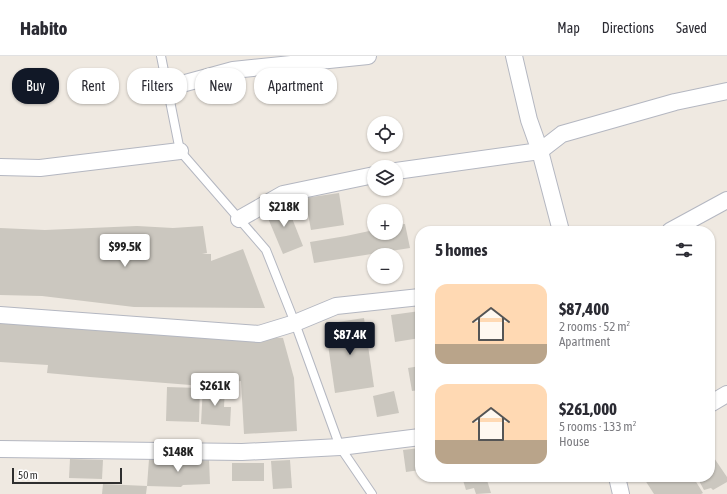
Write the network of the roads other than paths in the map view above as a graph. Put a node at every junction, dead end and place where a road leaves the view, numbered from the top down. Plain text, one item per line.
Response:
1 (161, 56) edge
2 (368, 56) edge
3 (514, 56) edge
4 (163, 68) edge
5 (187, 83) edge
6 (727, 91) edge
7 (170, 104) edge
8 (180, 151) junction
9 (540, 151) junction
10 (0, 167) edge
11 (403, 170) edge
12 (367, 176) edge
13 (727, 200) edge
14 (239, 219) junction
15 (560, 226) edge
16 (679, 226) edge
17 (415, 298) edge
18 (0, 315) edge
19 (295, 323) junction
20 (727, 394) edge
21 (715, 401) edge
22 (415, 438) edge
23 (340, 447) junction
24 (0, 449) edge
25 (619, 482) edge
26 (372, 494) edge
27 (621, 494) edge

1 - 4 lane
2 - 5 street
3 - 9 street
6 - 9 street
7 - 8 lane
8 - 10 street
8 - 14 lane
9 - 11 street
9 - 15 street
12 - 14 street
13 - 16 street
14 - 19 lane
17 - 19 street
18 - 19 street
19 - 23 lane
20 - 21 street
22 - 23 street
23 - 24 street
23 - 26 lane
25 - 27 street

